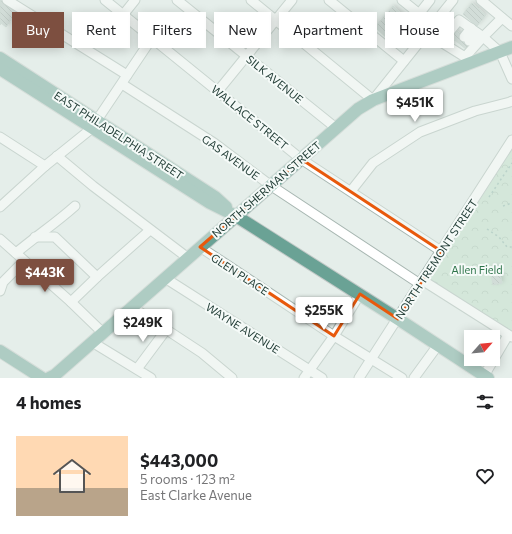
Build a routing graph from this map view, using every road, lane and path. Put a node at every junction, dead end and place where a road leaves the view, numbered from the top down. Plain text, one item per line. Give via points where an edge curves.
1 (7, 0) edge
2 (105, 0) edge
3 (135, 0) edge
4 (177, 0) edge
5 (251, 0) edge
6 (292, 0) edge
7 (329, 0) edge
8 (402, 0) edge
9 (430, 0) edge
10 (453, 0) edge
11 (487, 2) edge
12 (412, 3) edge
13 (120, 12) edge
14 (125, 12) edge
15 (418, 12) edge
16 (421, 12) edge
17 (443, 12) edge
18 (502, 18) junction
19 (130, 20) edge
20 (276, 20) junction
21 (138, 26) edge
22 (512, 26) edge
23 (477, 33) junction
24 (512, 47) edge
25 (145, 48) edge
26 (164, 48) edge
27 (414, 48) edge
28 (463, 49) junction
29 (500, 52) junction
30 (246, 56) junction
31 (0, 58) edge
32 (404, 61) junction
33 (0, 69) edge
34 (127, 75) junction
35 (512, 79) edge
36 (122, 84) junction
37 (218, 91) junction
38 (373, 100) junction
39 (511, 101) edge
40 (94, 125) junction
41 (336, 128) junction
42 (0, 137) edge
43 (512, 140) edge
44 (56, 156) junction
45 (301, 158) junction
46 (512, 163) edge
47 (45, 166) junction
48 (270, 185) junction
49 (351, 191) junction
50 (490, 197) dead end
51 (512, 203) edge
52 (75, 206) dead end
53 (503, 206) dead end
54 (0, 207) edge
55 (236, 216) junction
56 (150, 230) junction
57 (487, 230) dead end
58 (35, 237) junction
59 (0, 239) edge
60 (200, 247) junction
61 (512, 247) edge
62 (441, 251) junction
63 (16, 254) junction
64 (188, 258) junction
65 (24, 261) junction
66 (97, 277) junction
67 (165, 278) junction
68 (421, 282) junction
69 (0, 291) edge
70 (360, 294) junction
71 (71, 302) junction
72 (132, 307) junction
73 (398, 319) junction
74 (166, 330) junction
75 (103, 333) junction
76 (334, 336) junction
77 (510, 336) edge
78 (92, 342) junction
79 (438, 345) junction
80 (0, 351) edge
81 (371, 359) junction
82 (137, 369) junction
83 (310, 370) junction
84 (486, 377) edge
85 (42, 378) edge
86 (49, 378) edge
87 (151, 378) edge
88 (232, 378) edge
89 (304, 378) edge
90 (322, 378) edge
91 (359, 378) edge
92 (402, 378) edge
93 (414, 378) edge

1 - 34 street
2 - 13 street, WALLACE STREET
3 - 14 street
4 - 30 street, SILK AVENUE
5 - 20 street
6 - 20 street
7 - 32 street
8 - 12 street
9 - 16 street
10 - 17 street
11 - 18 street
12 - 15 street
18 - 22 street
18 - 23 street
19 - 21 street, WALLACE STREET
20 - 30 street
20 - 38 street
23 - 28 street
23 - 28 street
23 - 28 street via 459,20 441,42
23 - 29 street
24 - 29 main road, NORTH SHERMAN STREET
25 - 34 street
26 - 37 street, WALLACE STREET
27 - 32 street
28 - 29 main road, NORTH SHERMAN STREET
28 - 38 main road, NORTH SHERMAN STREET
29 - 35 street
30 - 37 street
30 - 41 street, SILK AVENUE
31 - 40 main road, EAST PHILADELPHIA STREET
32 - 38 street
33 - 40 main road, EAST PHILADELPHIA STREET
34 - 36 street
36 - 40 street
36 - 48 street, GAS AVENUE via 214,143
37 - 45 street, WALLACE STREET
38 - 41 main road, NORTH SHERMAN STREET
39 - 49 street via 475,111 420,132 373,162
40 - 44 street
40 - 55 main road, EAST PHILADELPHIA STREET via 215,197
41 - 45 main road, NORTH SHERMAN STREET
42 - 47 street
43 - 62 street, NORTH TREMONT STREET
44 - 47 street
44 - 56 street
45 - 48 main road, NORTH SHERMAN STREET
45 - 49 street, WALLACE STREET
46 - 50 path
47 - 54 street
48 - 55 main road, NORTH SHERMAN STREET
48 - 68 street, GAS AVENUE
49 - 62 street, WALLACE STREET
51 - 53 path
52 - 58 street
55 - 60 main road, NORTH SHERMAN STREET
55 - 70 main road, EAST PHILADELPHIA STREET
56 - 64 street
56 - 66 street
57 - 61 path
58 - 63 street
58 - 66 street via 55,238
59 - 63 street
60 - 64 main road, NORTH SHERMAN STREET
60 - 76 street, GLEN PLACE
62 - 68 street, NORTH TREMONT STREET
63 - 65 street
64 - 67 main road, NORTH SHERMAN STREET
65 - 69 street via 3,282
65 - 71 street
66 - 71 street
67 - 72 main road, NORTH SHERMAN STREET
67 - 83 street, WAYNE AVENUE
68 - 73 street, NORTH TREMONT STREET
68 - 77 street, GAS AVENUE
70 - 73 main road, EAST PHILADELPHIA STREET
70 - 76 street
71 - 75 street
72 - 74 street
72 - 75 main road, NORTH SHERMAN STREET
73 - 79 main road, EAST PHILADELPHIA STREET
73 - 81 street, NORTH TREMONT STREET
74 - 82 street
74 - 88 street via 202,353
75 - 78 main road, NORTH SHERMAN STREET
76 - 81 street, GLEN PLACE
76 - 83 street
77 - 84 street
78 - 82 street
78 - 86 main road, NORTH SHERMAN STREET
79 - 84 main road, EAST PHILADELPHIA STREET
79 - 93 street
80 - 85 main road
81 - 91 street, NORTH TREMONT STREET
81 - 92 street, GLEN PLACE
82 - 87 street
83 - 89 street
83 - 90 street, WAYNE AVENUE

